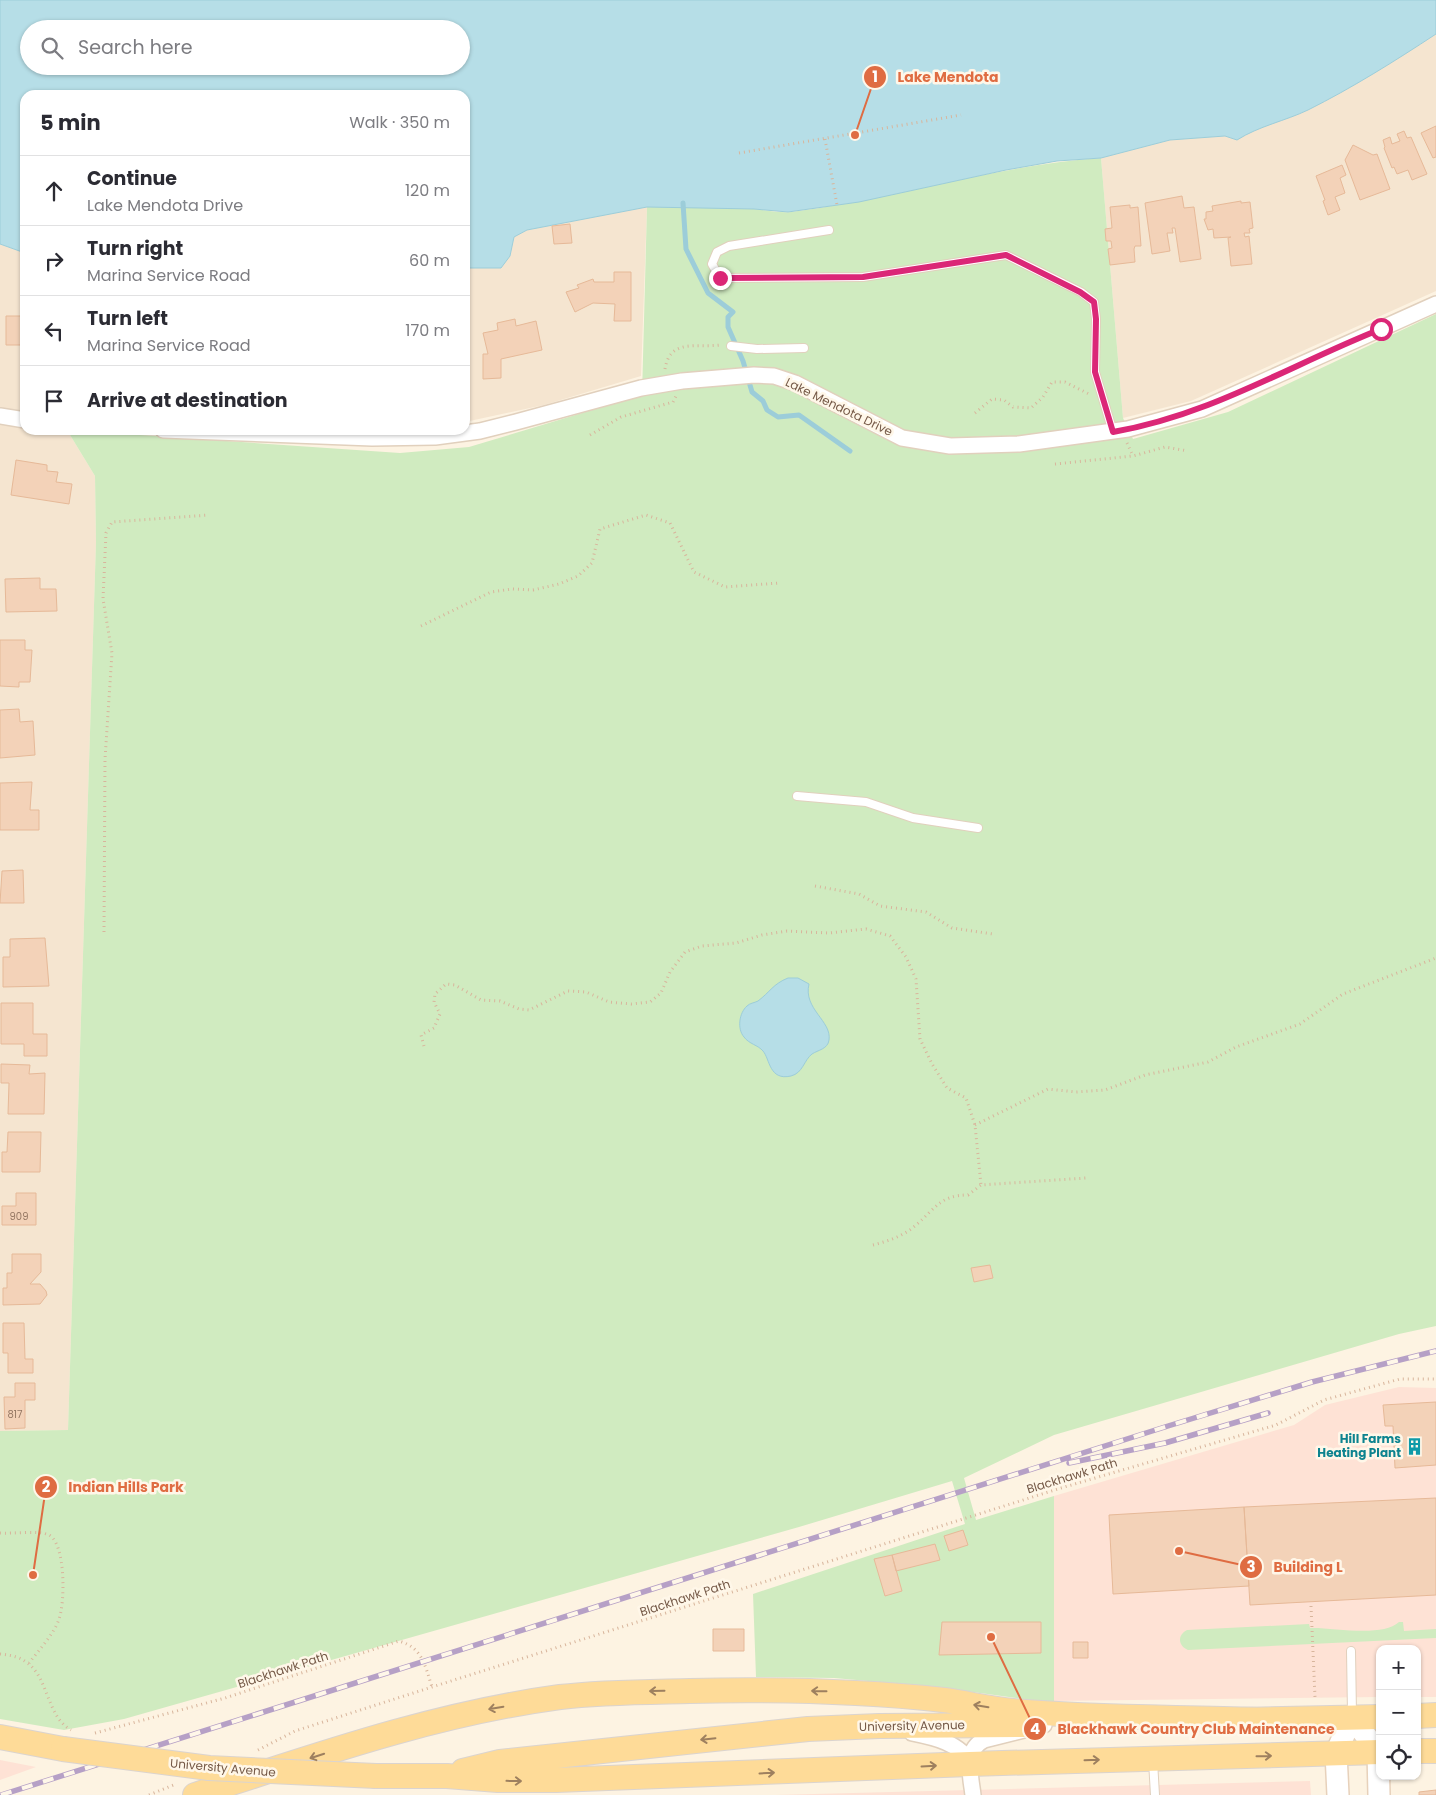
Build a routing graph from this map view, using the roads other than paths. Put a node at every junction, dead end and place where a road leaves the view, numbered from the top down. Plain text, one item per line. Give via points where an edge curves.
1 (829, 230) dead end
2 (1436, 304) edge
3 (731, 346) dead end
4 (804, 348) dead end
5 (0, 416) edge
6 (20, 419) edge
7 (470, 431) edge
8 (1113, 432) junction
9 (293, 435) edge
10 (446, 435) edge
11 (797, 796) dead end
12 (978, 828) dead end
13 (1351, 1652) dead end
14 (1436, 1715) edge
15 (1376, 1716) edge
16 (1421, 1716) edge
17 (1352, 1717) junction
18 (1257, 1720) junction
19 (1044, 1725) junction
20 (879, 1726) junction
21 (0, 1738) edge
22 (1376, 1748) edge
23 (1436, 1750) edge
24 (1421, 1751) edge
25 (1376, 1752) edge
26 (1336, 1753) junction
27 (1153, 1759) junction
28 (970, 1764) junction
29 (718, 1775) junction
30 (448, 1776) junction
31 (1379, 1780) edge
32 (190, 1788) edge
33 (608, 1795) edge
34 (973, 1795) edge
35 (1154, 1795) edge
36 (1338, 1795) edge
37 (1379, 1795) edge

1 - 8 lane via 729,246 717,252 712,264 720,278 863,277 1006,255 1094,302 1095,372
2 - 8 street, Lake Mendota Drive via 1202,409
3 - 4 lane
5 - 6 street
7 - 8 street, Lake Mendota Drive via 641,388 754,375 774,376 795,383 902,438 926,444 1019,444
9 - 10 street, Lake Mendota Drive via 372,438
11 - 12 lane via 866,802 913,818
13 - 17 lane
14 - 16 main road
15 - 17 main road, University Avenue
17 - 18 main road, University Avenue
17 - 22 street
17 - 26 street
18 - 19 main road, University Avenue
18 -> 32 main road via 1047,1714 945,1700 830,1692 626,1692 561,1697 459,1715
19 - 20 main road, University Avenue
19 - 28 street via 981,1741 973,1750
20 - 28 street via 928,1736 951,1745 963,1753
20 -> 30 main road, University Avenue via 784,1731 576,1753 488,1764
21 - 30 main road, University Avenue, bridge via 209,1768
23 - 24 main road
25 - 26 main road, University Avenue
27 -> 26 main road, University Avenue
26 - 36 street
28 -> 27 main road, University Avenue
27 - 35 lane
29 -> 28 main road, University Avenue
28 - 34 street
30 -> 29 main road, University Avenue via 517,1781
29 - 33 main road
31 - 37 street

